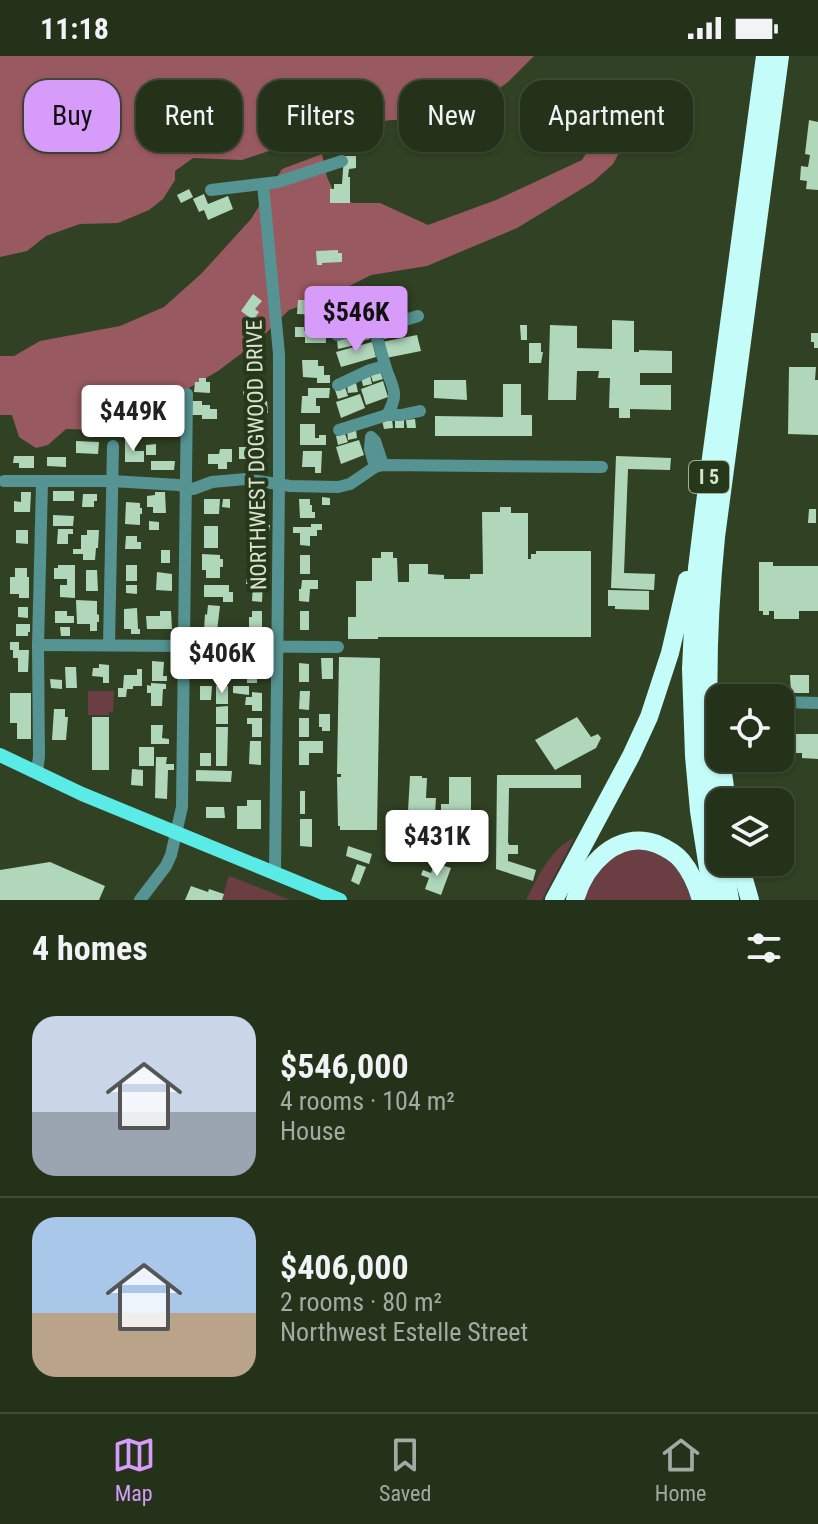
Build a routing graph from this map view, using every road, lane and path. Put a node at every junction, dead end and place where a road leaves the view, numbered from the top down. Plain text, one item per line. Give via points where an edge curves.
1 (765, 56) edge
2 (780, 56) edge
3 (342, 161) dead end
4 (263, 184) junction
5 (211, 190) dead end
6 (418, 316) dead end
7 (373, 327) junction
8 (337, 335) dead end
9 (385, 366) junction
10 (338, 385) dead end
11 (187, 394) dead end
12 (420, 411) dead end
13 (387, 415) junction
14 (371, 420) junction
15 (339, 430) dead end
16 (113, 446) dead end
17 (379, 466) junction
18 (602, 467) dead end
19 (4, 481) dead end
20 (112, 481) junction
21 (42, 483) junction
22 (279, 484) junction
23 (185, 488) junction
24 (706, 495) junction
25 (711, 591) junction
26 (38, 645) junction
27 (109, 645) junction
28 (184, 646) junction
29 (277, 647) junction
30 (338, 647) dead end
31 (717, 684) edge
32 (794, 702) edge
33 (818, 703) edge
34 (0, 755) edge
35 (37, 773) junction
36 (712, 788) edge
37 (177, 833) junction
38 (275, 872) junction
39 (726, 876) edge
40 (743, 876) edge
41 (140, 900) edge
42 (340, 900) edge
43 (554, 900) edge
44 (575, 900) edge
45 (701, 900) edge
46 (713, 900) edge
47 (730, 900) edge
48 (750, 900) edge

1 - 24 highway, I 5
2 - 25 highway, I 5
3 - 4 street
4 - 5 street
4 - 22 street, NORTHWEST DOGWOOD DRIVE via 279,354
6 - 7 street
7 - 8 street
7 - 9 street
9 - 10 street
9 - 13 street via 395,392
11 - 23 street
12 - 13 street
13 - 14 street
14 - 15 street
14 - 17 street
16 - 20 street
17 - 18 street
17 - 22 street via 344,486
19 - 21 street
20 - 21 street
20 - 23 street
20 - 27 street
21 - 26 street
22 - 23 street via 235,479
22 - 29 street, NORTHWEST DOGWOOD DRIVE
23 - 28 street
24 - 43 highway via 670,653 649,717
24 - 46 highway, I 5 via 692,683 695,770
25 - 31 highway
25 - 36 highway, I 5 via 707,682
26 - 27 street
26 - 35 street
27 - 28 street
28 - 29 street
28 - 37 street via 183,786
29 - 30 street
29 - 38 street, NORTHWEST DOGWOOD DRIVE
32 - 33 street
34 - 35 main road
35 - 37 main road
37 - 38 main road
37 - 41 street via 166,866
38 - 42 main road
39 - 47 highway
40 - 48 highway
44 - 45 highway via 601,856 617,845 641,841 676,854 692,875

